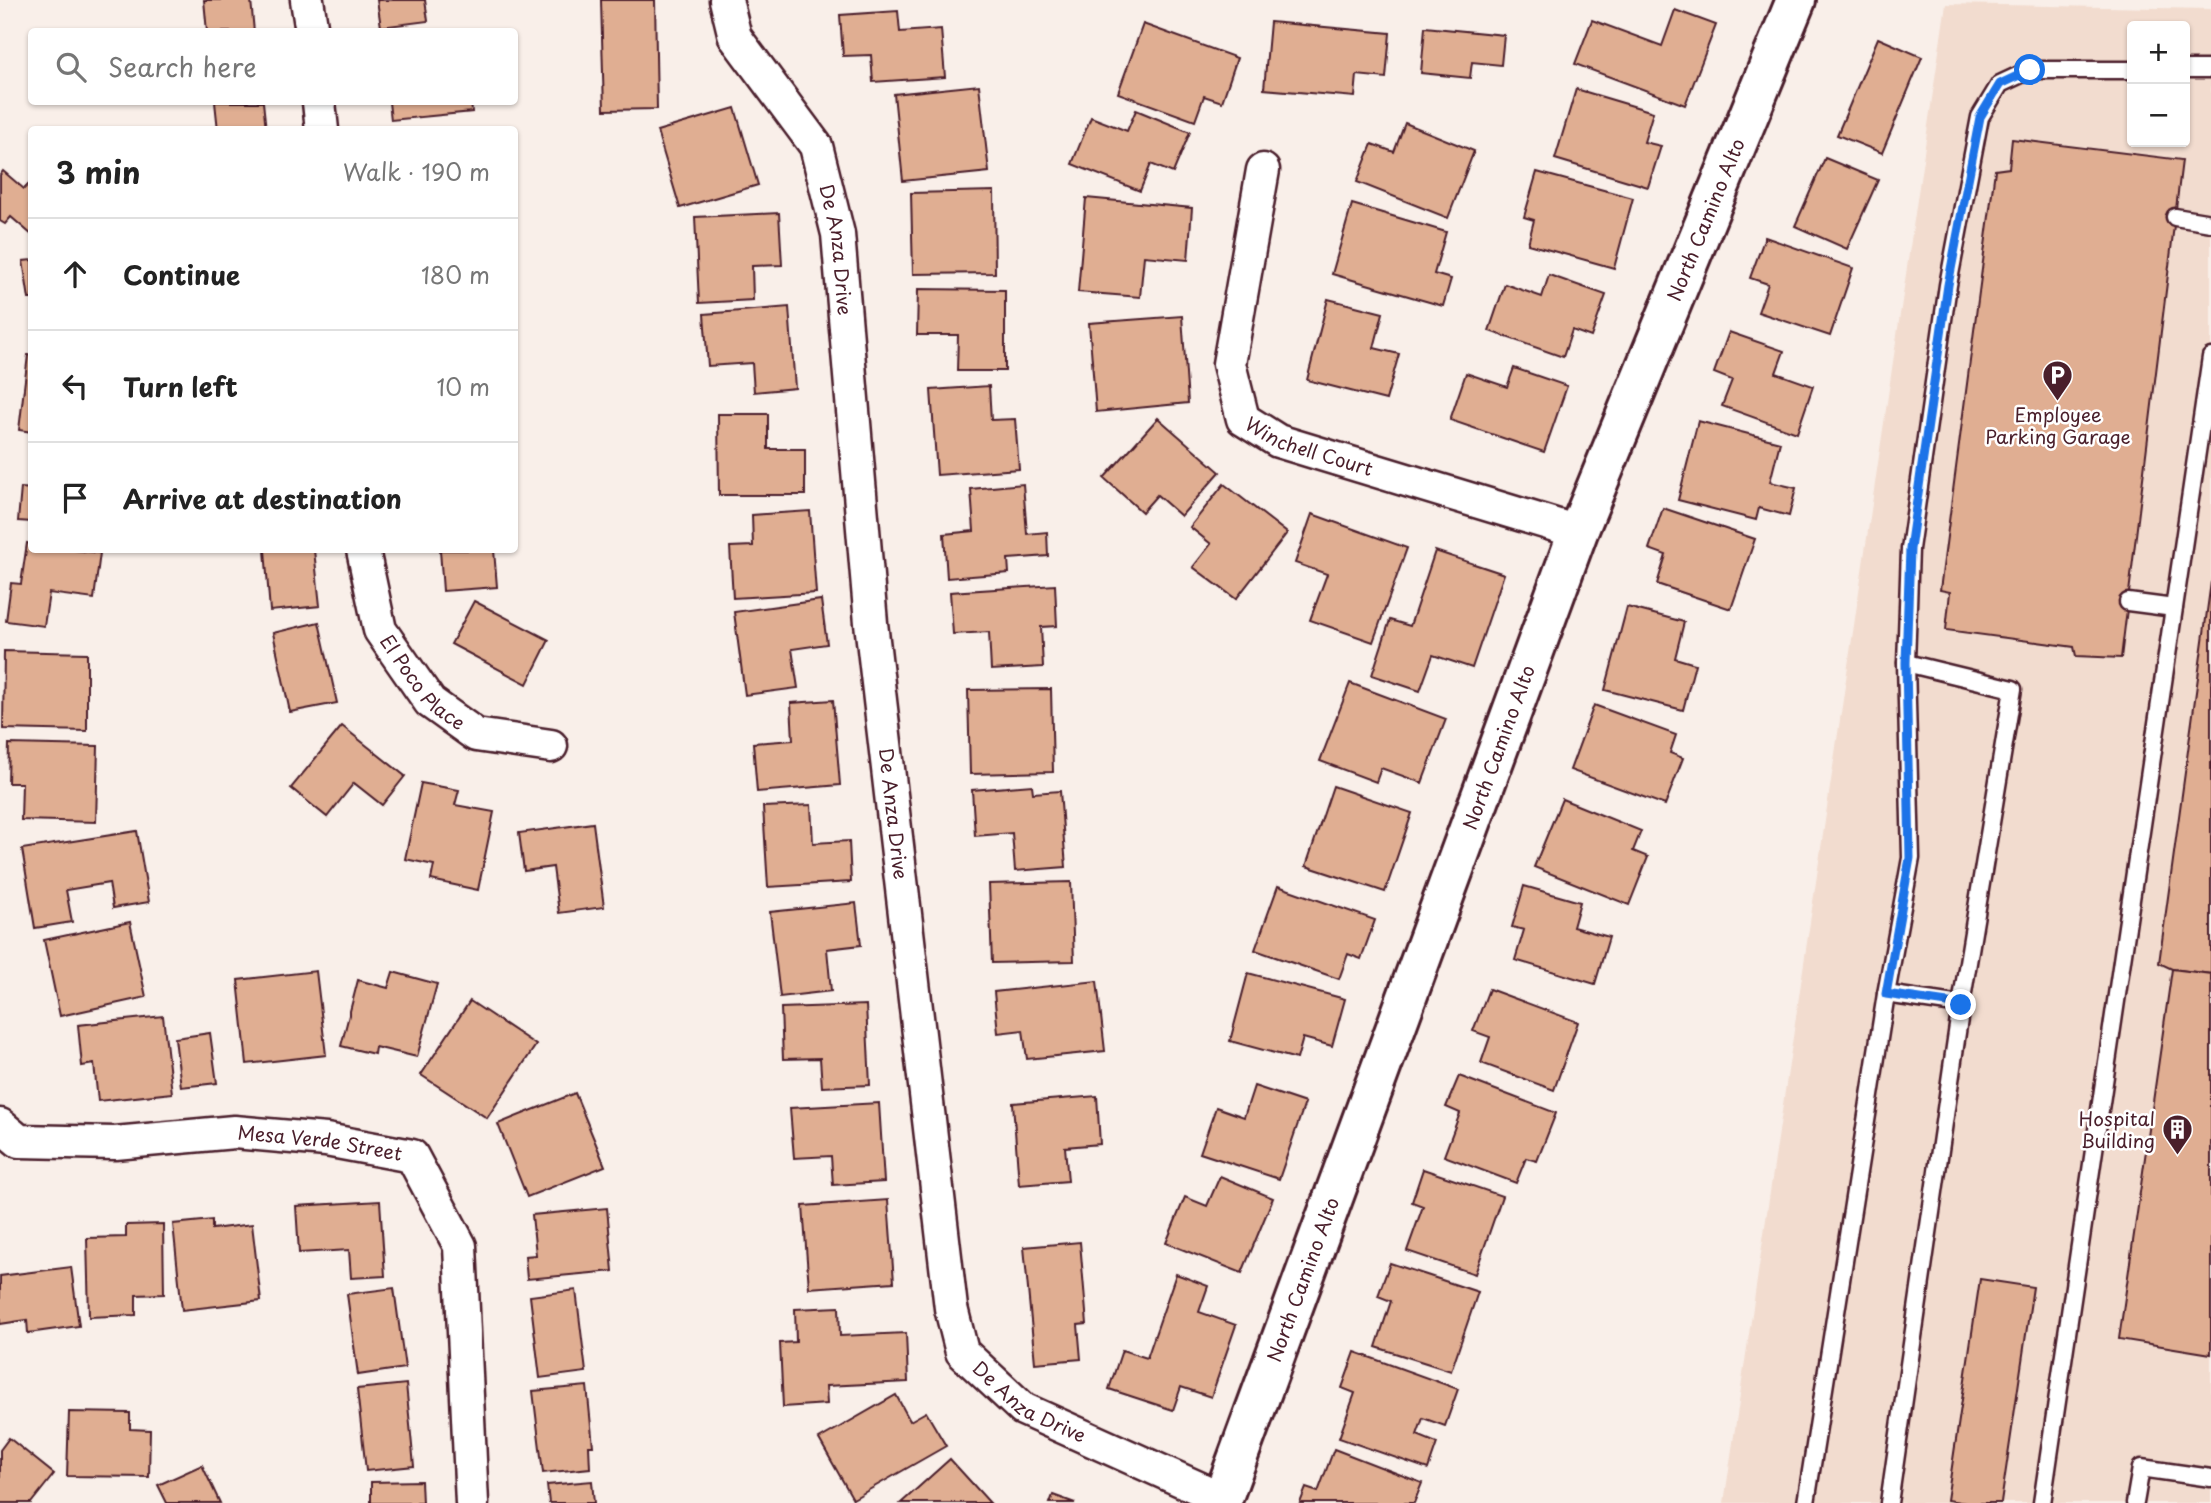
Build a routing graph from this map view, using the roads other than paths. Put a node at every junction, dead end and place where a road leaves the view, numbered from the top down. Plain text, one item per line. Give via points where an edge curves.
1 (307, 0) edge
2 (726, 0) edge
3 (1796, 0) edge
4 (311, 28) edge
5 (2190, 69) edge
6 (2211, 69) edge
7 (2127, 70) edge
8 (319, 105) edge
9 (322, 126) edge
10 (1263, 170) dead end
11 (2175, 217) dead end
12 (2211, 223) edge
13 (2211, 357) edge
14 (1578, 532) junction
15 (364, 553) edge
16 (2128, 602) dead end
17 (2174, 608) junction
18 (1906, 663) junction
19 (551, 746) dead end
20 (1886, 994) junction
21 (1961, 1005) junction
22 (0, 1125) edge
23 (2211, 1478) edge
24 (1222, 1501) edge
25 (472, 1503) edge
26 (1806, 1503) edge
27 (1889, 1503) edge
28 (2042, 1503) edge
29 (2136, 1503) edge

1 - 4 street
2 - 24 street, De Anza Drive via 735,37 816,146 838,234 871,623 951,1308 962,1352 1023,1409
3 - 14 street, North Camino Alto
5 - 6 lane
7 - 18 lane via 2030,70 2000,84 1980,117 1948,285 1910,549
8 - 9 street
10 - 14 street, Winchell Court via 1229,364 1243,419 1278,441
11 - 12 lane
13 - 17 lane
14 - 24 street, North Camino Alto
15 - 19 street, El Poco Place via 380,630 430,702 476,735
16 - 17 lane
17 - 28 lane
18 - 20 lane via 1910,858
18 - 21 lane via 2013,689
20 - 21 lane
20 - 26 lane
21 - 27 lane
22 - 25 street, Mesa Verde Street via 19,1141 115,1143 233,1132 326,1140 412,1156 460,1246
23 - 29 lane via 2141,1468

